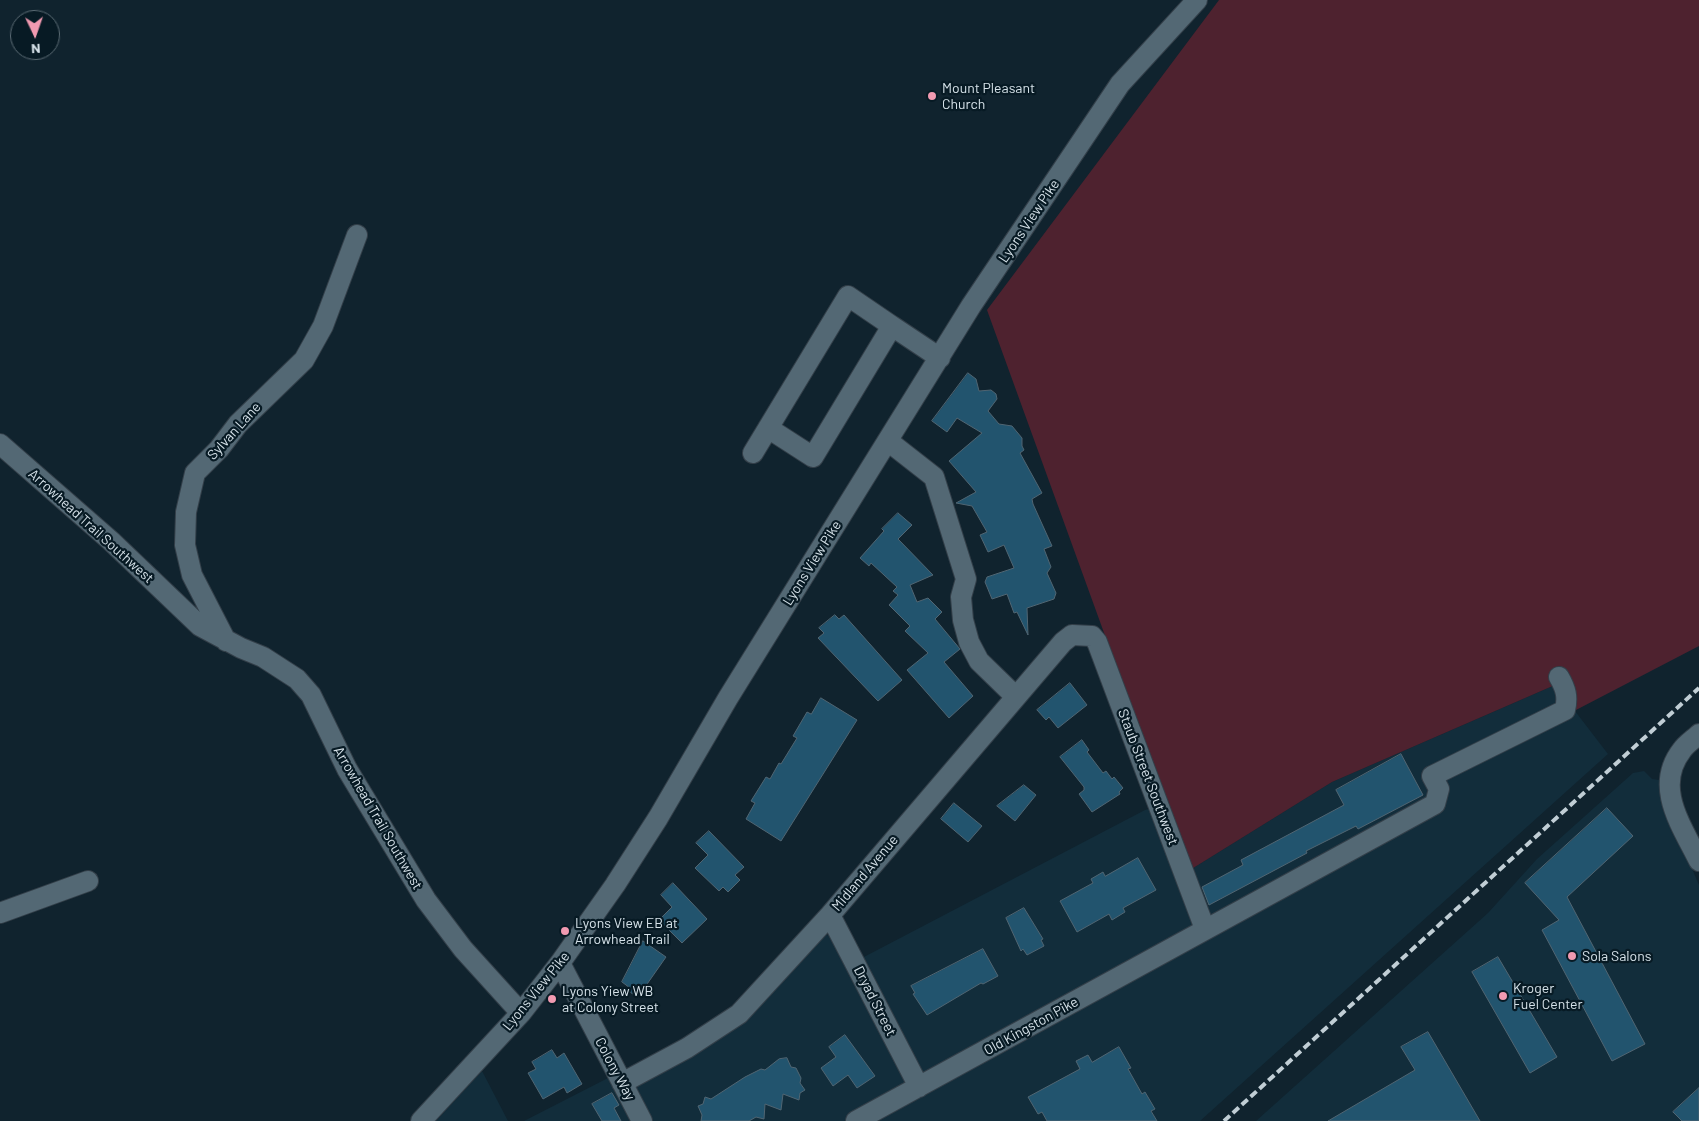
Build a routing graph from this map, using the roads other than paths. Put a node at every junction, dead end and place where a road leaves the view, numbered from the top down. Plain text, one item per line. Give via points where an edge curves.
1 (1197, 0) edge
2 (357, 235) dead end
3 (892, 326) junction
4 (940, 358) junction
5 (768, 428) junction
6 (888, 441) junction
7 (0, 444) edge
8 (753, 453) dead end
9 (1082, 634) joint
10 (226, 641) junction
11 (1559, 677) dead end
12 (1015, 696) junction
13 (1699, 734) edge
14 (1699, 861) edge
15 (88, 880) dead end
16 (0, 913) edge
17 (830, 915) junction
18 (1205, 929) junction
19 (560, 964) junction
20 (521, 1013) junction
21 (622, 1083) junction
22 (919, 1087) junction
23 (421, 1121) edge
24 (642, 1121) edge
25 (856, 1121) edge

1 - 4 street, Lyons View Pike via 1120,84 971,306
2 - 10 street, Sylvan Lane via 323,326 304,360 238,424 196,473 186,512 184,545 192,575
3 - 4 street
3 - 5 street via 813,457
3 - 5 street via 848,296
4 - 6 street, Lyons View Pike
5 - 8 street
6 - 12 street via 934,477 966,579 962,597 963,620 969,642 979,661
6 - 19 street, Lyons View Pike via 728,698 658,818
7 - 10 street, Arrowhead Trail Southwest via 200,626
9 - 12 street, Midland Avenue via 1072,634 1063,642
9 - 18 street, Staub Street Southwest via 1092,636 1096,642
10 - 20 street, Arrowhead Trail Southwest via 282,668 311,695 347,769 426,900 463,950
11 - 18 street, Old Kingston Pike via 1568,700 1565,710 1432,776 1439,789 1435,804
12 - 17 street, Midland Avenue
13 - 14 street via 1682,750 1668,776 1670,797
15 - 16 street
17 - 21 street, Midland Avenue via 739,1014 687,1048
17 - 22 street, Dryad Street
18 - 22 street, Old Kingston Pike
19 - 20 street, Lyons View Pike
19 - 21 street, Colony Way
20 - 23 street, Lyons View Pike
21 - 24 street, Colony Way
22 - 25 street, Old Kingston Pike

